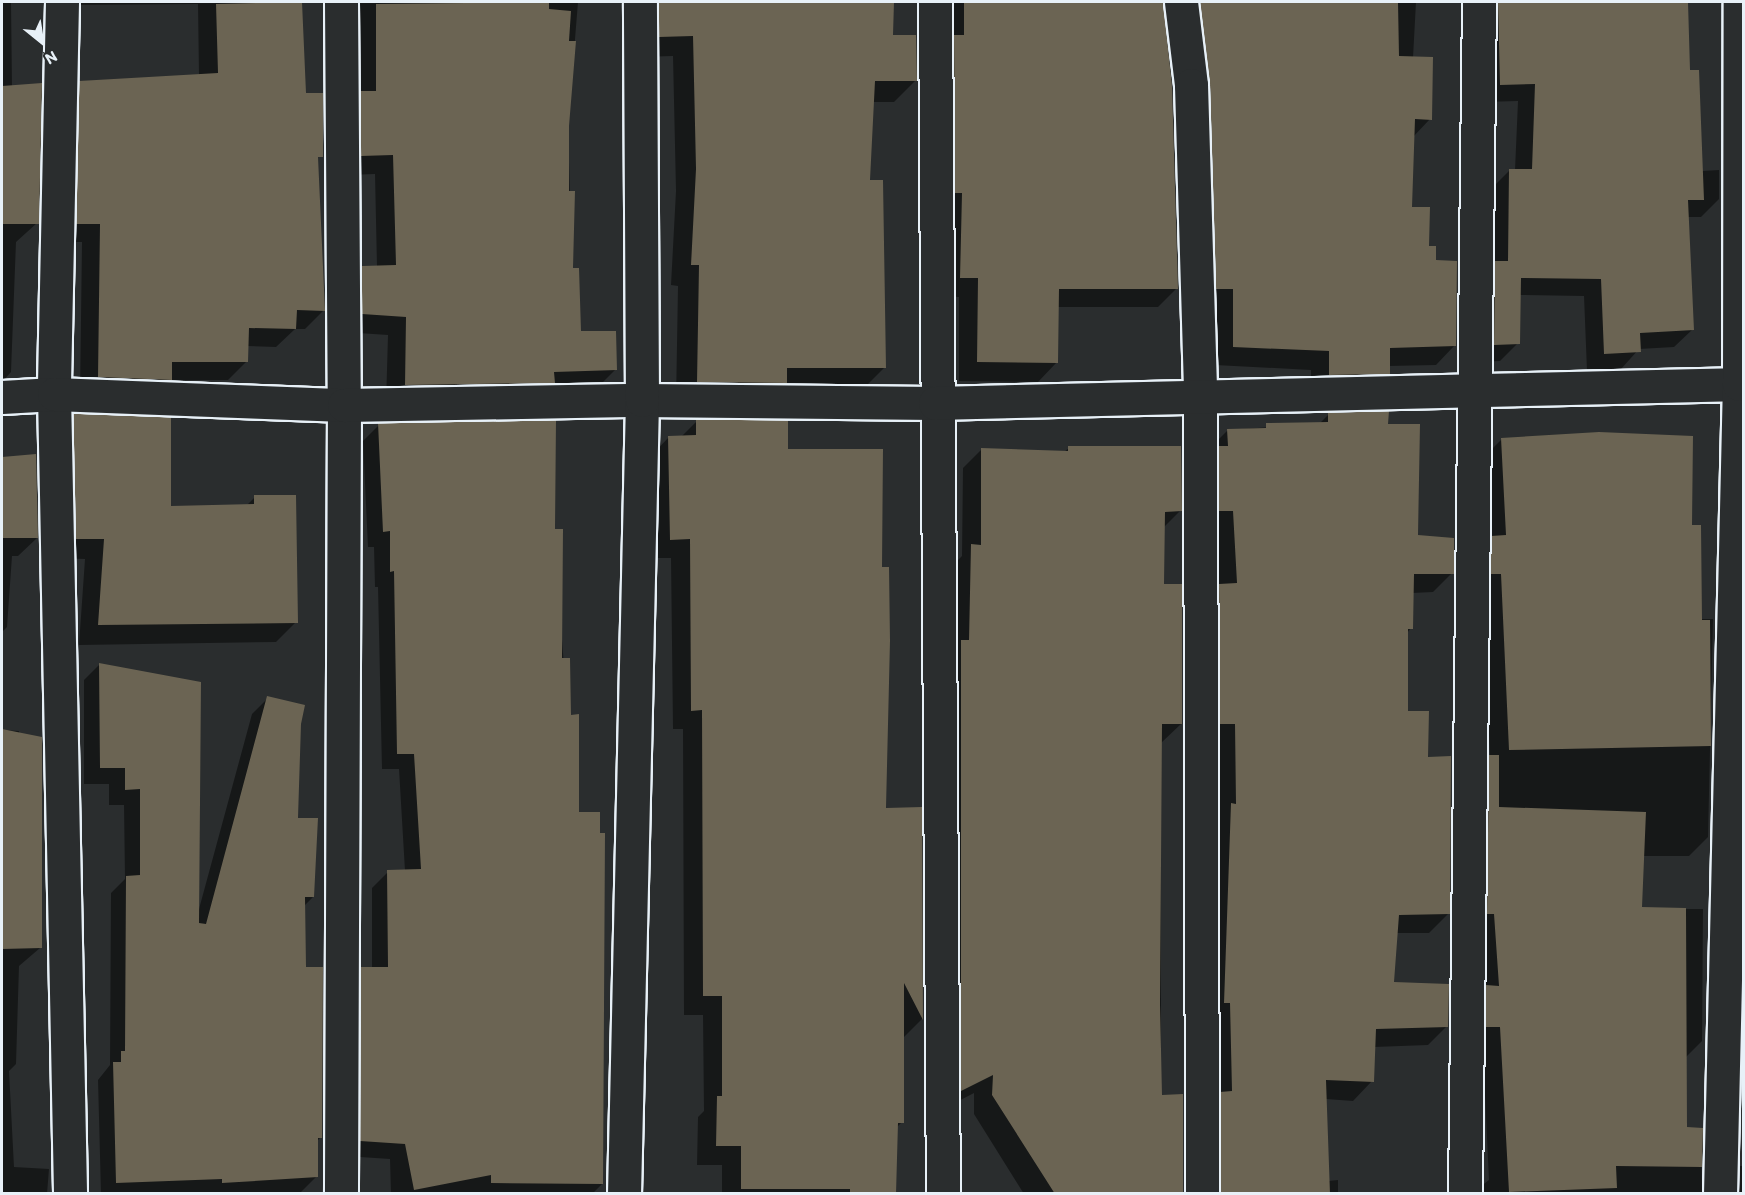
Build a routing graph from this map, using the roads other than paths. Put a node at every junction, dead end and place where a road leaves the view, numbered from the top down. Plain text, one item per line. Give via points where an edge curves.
1 (62, 2) edge
2 (341, 2) edge
3 (640, 2) edge
4 (935, 2) edge
5 (1181, 2) edge
6 (1479, 2) edge
7 (1740, 2) edge
8 (1741, 384) edge
9 (1477, 392) junction
10 (54, 394) junction
11 (2, 397) edge
12 (1200, 397) junction
13 (642, 400) junction
14 (935, 403) junction
15 (344, 405) junction
16 (70, 1194) edge
17 (341, 1194) edge
18 (624, 1194) edge
19 (943, 1194) edge
20 (1202, 1194) edge
21 (1465, 1194) edge
22 (1720, 1194) edge

1 - 10 street
2 - 15 street
3 - 13 street
4 - 14 street
5 - 12 street via 1191,85
6 - 9 street
7 - 8 street
8 - 9 street
8 - 22 street
9 - 12 street
9 - 21 street
10 - 11 street
10 - 15 street
10 - 16 street
12 - 14 street
12 - 20 street
13 - 14 street
13 - 15 street
13 - 18 street
14 - 19 street
15 - 17 street

